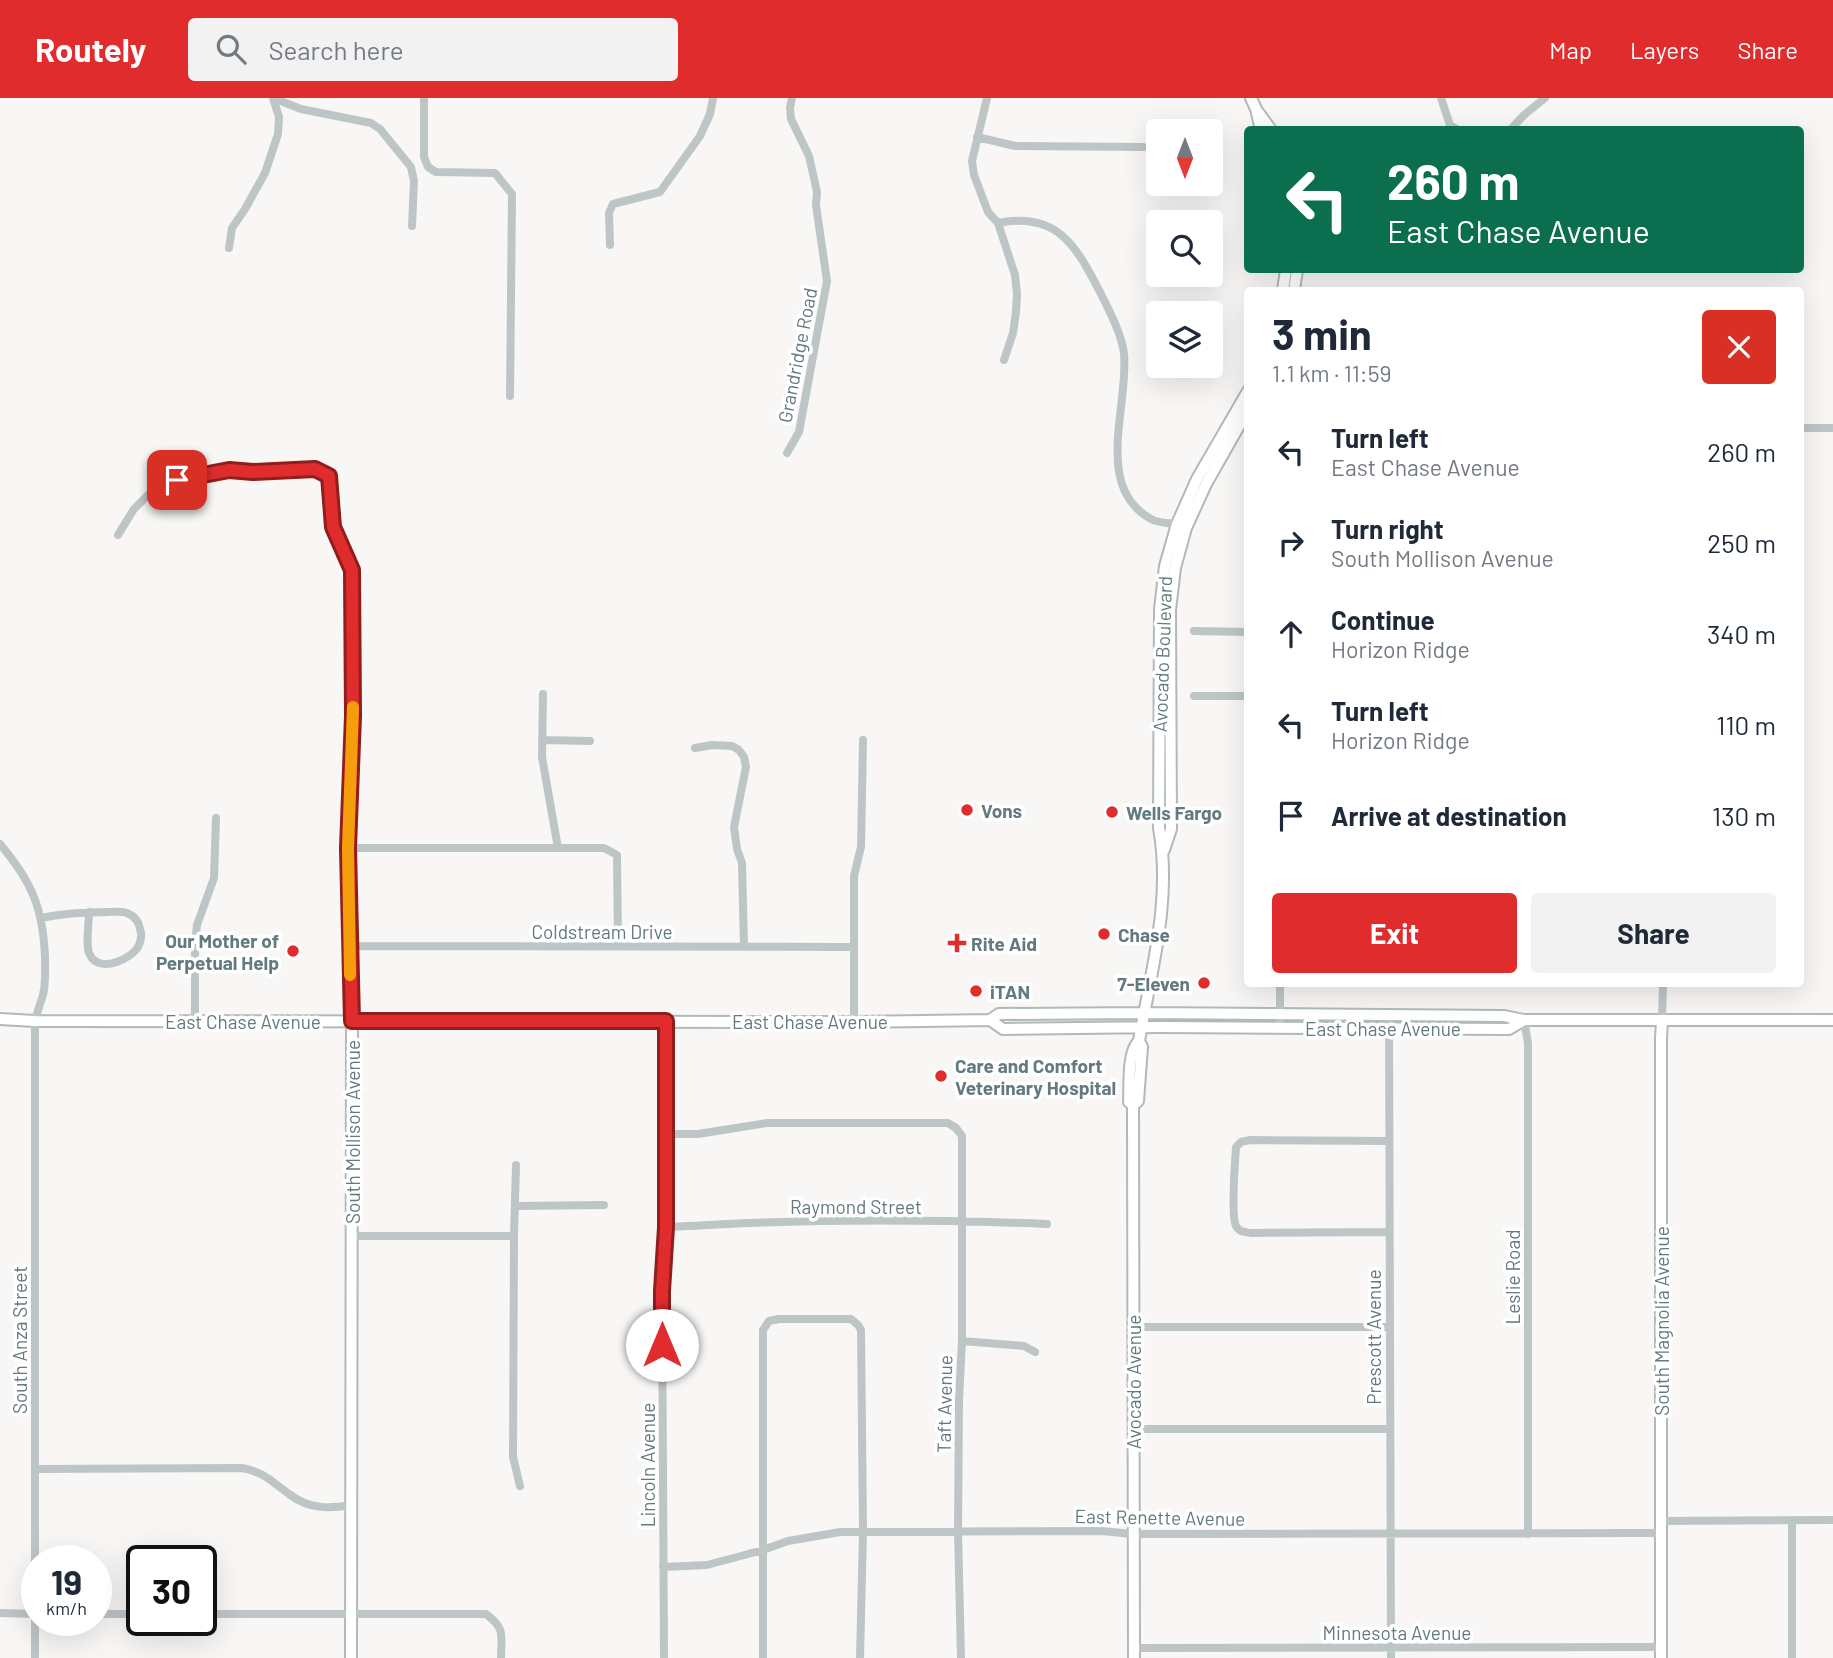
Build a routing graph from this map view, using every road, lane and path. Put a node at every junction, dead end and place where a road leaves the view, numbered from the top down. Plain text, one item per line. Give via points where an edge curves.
1 (273, 98) edge
2 (424, 98) edge
3 (713, 98) edge
4 (792, 98) edge
5 (987, 98) edge
6 (1441, 98) edge
7 (1545, 98) edge
8 (1254, 103) edge
9 (1260, 126) edge
10 (1268, 126) edge
11 (1452, 126) edge
12 (1514, 126) edge
13 (977, 137) junction
14 (1143, 147) dead end
15 (998, 223) junction
16 (412, 226) dead end
17 (610, 245) dead end
18 (229, 248) dead end
19 (1004, 360) dead end
20 (510, 396) dead end
21 (1244, 398) edge
22 (1244, 417) edge
23 (1804, 428) edge
24 (1833, 428) edge
25 (787, 453) dead end
26 (1177, 524) junction
27 (118, 535) dead end
28 (1194, 631) dead end
29 (1244, 632) edge
30 (543, 694) dead end
31 (1194, 696) dead end
32 (1244, 696) edge
33 (542, 740) junction
34 (863, 740) dead end
35 (590, 741) dead end
36 (695, 748) dead end
37 (216, 818) dead end
38 (0, 844) edge
39 (348, 848) junction
40 (558, 848) junction
41 (1163, 853) junction
42 (89, 912) junction
43 (41, 918) junction
44 (349, 946) junction
45 (618, 946) junction
46 (744, 946) junction
47 (854, 947) junction
48 (1280, 987) edge
49 (1662, 987) edge
50 (1144, 1013) junction
51 (1389, 1015) junction
52 (0, 1019) edge
53 (990, 1020) junction
54 (1524, 1020) junction
55 (1662, 1020) junction
56 (1833, 1020) edge
57 (35, 1021) junction
58 (195, 1021) junction
59 (352, 1021) junction
60 (666, 1021) junction
61 (1280, 1021) junction
62 (854, 1022) junction
63 (1141, 1027) junction
64 (1388, 1028) junction
65 (664, 1134) junction
66 (1389, 1141) junction
67 (516, 1166) dead end
68 (604, 1205) dead end
69 (515, 1206) junction
70 (962, 1221) junction
71 (1047, 1224) dead end
72 (666, 1227) junction
73 (1389, 1232) junction
74 (352, 1236) junction
75 (514, 1236) junction
76 (1133, 1327) junction
77 (1389, 1327) junction
78 (962, 1341) junction
79 (1035, 1352) dead end
80 (1133, 1429) junction
81 (1389, 1429) junction
82 (35, 1469) junction
83 (520, 1486) dead end
84 (352, 1505) junction
85 (1792, 1520) junction
86 (1833, 1520) edge
87 (1661, 1521) junction
88 (863, 1531) junction
89 (958, 1532) junction
90 (1661, 1533) junction
91 (1132, 1534) junction
92 (1528, 1534) junction
93 (1390, 1535) junction
94 (36, 1545) edge
95 (763, 1550) junction
96 (663, 1567) junction
97 (0, 1613) edge
98 (352, 1613) junction
99 (21, 1614) edge
100 (217, 1614) edge
101 (36, 1636) edge
102 (1391, 1647) junction
103 (1133, 1653) edge
104 (1661, 1653) edge
105 (35, 1658) edge
106 (352, 1658) edge
107 (501, 1658) edge
108 (663, 1658) edge
109 (763, 1658) edge
110 (860, 1658) edge
111 (961, 1658) edge
112 (1391, 1658) edge
113 (1792, 1658) edge

1 - 16 street via 380,129 411,167
1 - 18 street via 278,134 265,173 232,228
2 - 20 street via 428,167 436,172 495,173 512,194
3 - 17 street via 700,136 660,192 613,204
4 - 25 street, Grandridge Road via 791,119 809,156 817,192 827,281 799,432
5 - 13 street
6 - 11 street
7 - 12 street
8 - 9 main road
8 - 10 main road
13 - 14 street via 1015,146
13 - 15 street via 974,175 988,212
15 - 19 street via 1017,294
15 - 26 street via 1011,220 1044,226 1064,236 1080,254 1122,344 1125,382 1117,455 1122,486 1133,504 1152,520
21 - 26 main road, Avocado Boulevard
22 - 41 main road, Avocado Boulevard via 1206,484 1186,528 1175,568 1170,610 1171,829
23 - 24 street
26 - 41 main road, Avocado Boulevard via 1165,566 1160,609 1159,828
27 - 39 street, South Mollison Avenue via 149,494 177,480 229,470 315,469 329,476 333,527 352,570
28 - 29 street
30 - 33 street
31 - 32 street
33 - 35 street
33 - 40 street
34 - 47 street
36 - 46 street via 732,747 744,757 734,827 743,863
37 - 58 street via 214,878 195,943
38 - 43 street, South Anza Street via 18,865
39 - 40 street
39 - 44 street, South Mollison Avenue
40 - 45 street via 604,848 617,855
41 - 50 main road, Avocado Boulevard via 1162,908
42 - 42 street via 131,916 141,931 137,948 111,964 95,961 88,950
42 - 43 street
43 - 57 street, South Anza Street via 45,980
44 - 45 street, Coldstream Drive
44 - 59 street, South Mollison Avenue
45 - 46 street, Coldstream Drive
46 - 47 street, Coldstream Drive
47 - 62 street
48 - 61 street
49 - 55 street, South Magnolia Avenue
50 - 53 main road, East Chase Avenue via 999,1014
50 - 61 main road, East Chase Avenue
50 - 63 main road, Avocado Avenue
51 - 54 main road, East Chase Avenue
51 - 61 main road, East Chase Avenue
51 - 64 street, Prescott Avenue
52 - 57 main road, East Chase Avenue
53 - 62 main road, East Chase Avenue
53 - 63 main road, East Chase Avenue via 1003,1028
54 - 55 main road, East Chase Avenue
54 - 64 main road, East Chase Avenue via 1509,1029
54 - 92 street, Leslie Road via 1528,1043
55 - 56 main road, East Chase Avenue
55 - 87 main road, South Magnolia Avenue
57 - 58 main road, East Chase Avenue
57 - 82 street, South Anza Street
58 - 59 main road, East Chase Avenue
59 - 60 main road, East Chase Avenue
59 - 74 main road, South Mollison Avenue
60 - 62 main road, East Chase Avenue
60 - 65 street, Lincoln Avenue
61 - 63 main road, East Chase Avenue
61 - 64 main road, East Chase Avenue
63 - 76 main road, Avocado Avenue via 1134,1045 1129,1102 1133,1105
64 - 66 street, Prescott Avenue
65 - 70 street, Taft Avenue via 698,1134 767,1123 948,1123 962,1136
65 - 72 street, Lincoln Avenue
66 - 73 street, Prescott Avenue
66 - 73 street via 1241,1142 1236,1147 1234,1213 1240,1231 1251,1233
67 - 69 street
68 - 69 street
69 - 75 street
70 - 71 street, Raymond Street
70 - 72 street, Raymond Street
70 - 78 street, Taft Avenue
72 - 96 street, Lincoln Avenue
73 - 77 street, Prescott Avenue
74 - 75 street
74 - 84 main road, South Mollison Avenue
75 - 83 street via 513,1457
76 - 77 street
76 - 80 main road, Avocado Avenue
77 - 81 street, Prescott Avenue
78 - 79 street via 1024,1346
78 - 89 street, Taft Avenue
80 - 81 street
80 - 91 main road, Avocado Avenue
81 - 93 street, Prescott Avenue
82 - 84 street via 242,1468 267,1475 309,1505
82 - 94 street, South Anza Street
84 - 98 main road, South Mollison Avenue
85 - 86 street
85 - 87 street
85 - 113 street
87 - 90 main road, South Magnolia Avenue
88 - 89 street, East Renette Avenue
88 - 95 street, East Renette Avenue via 812,1536
88 - 95 street via 861,1330 851,1319 779,1319 769,1321 763,1330
88 - 110 street
89 - 91 street, East Renette Avenue
89 - 111 street, Taft Avenue
90 - 92 street, East Renette Avenue
90 - 104 main road, South Magnolia Avenue
91 - 93 street, East Renette Avenue
91 - 103 main road, Avocado Avenue
92 - 93 street, East Renette Avenue
93 - 102 street, Prescott Avenue
95 - 96 street, East Renette Avenue via 707,1565
95 - 109 street
96 - 108 street, Lincoln Avenue
97 - 99 street
98 - 100 street
98 - 106 main road, South Mollison Avenue
98 - 107 street via 486,1614 501,1628
101 - 105 street, South Anza Street
102 - 103 street, Minnesota Avenue
102 - 104 street, Minnesota Avenue
102 - 112 street, Prescott Avenue

